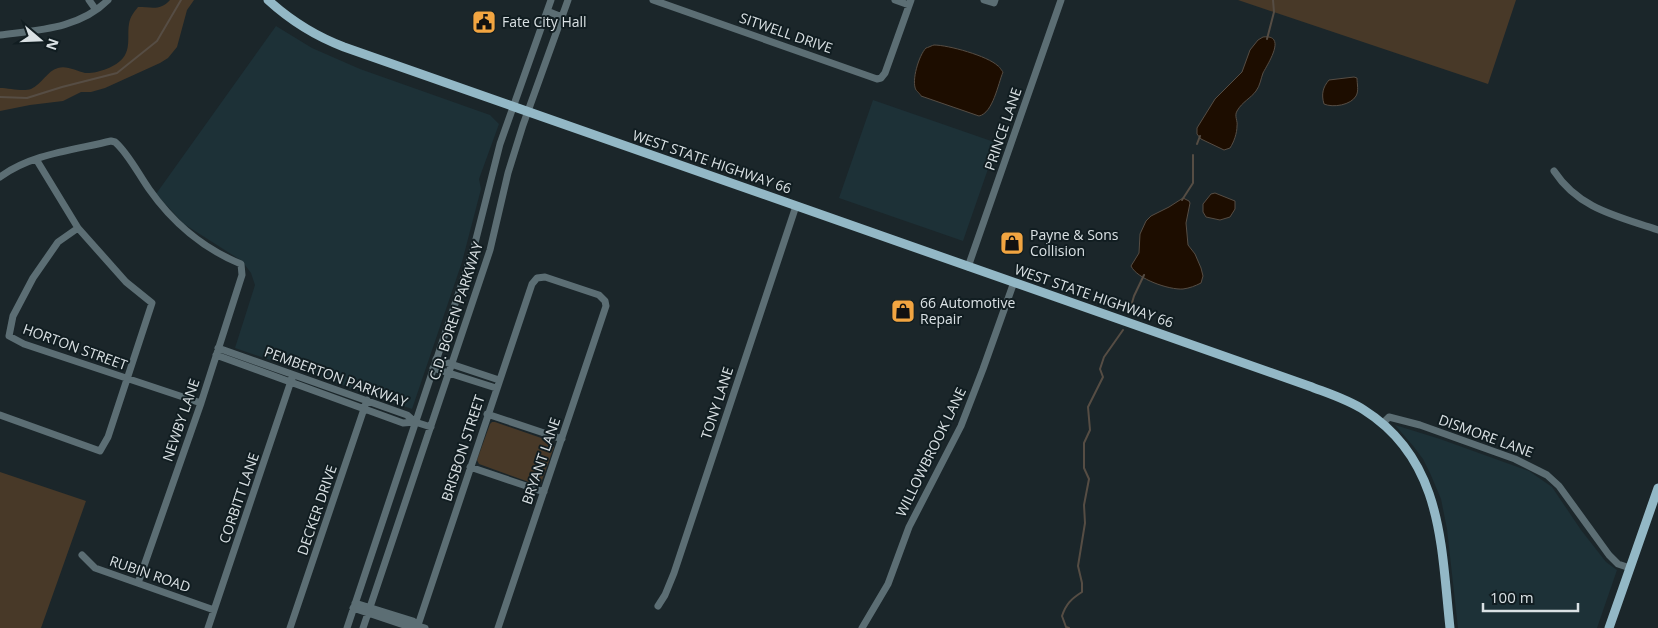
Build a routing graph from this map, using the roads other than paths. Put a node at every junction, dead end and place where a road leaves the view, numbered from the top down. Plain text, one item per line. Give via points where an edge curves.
1 (89, 0) edge
2 (108, 0) edge
3 (268, 0) edge
4 (551, 0) edge
5 (568, 0) edge
6 (653, 0) edge
7 (895, 0) edge
8 (984, 0) edge
9 (995, 0) edge
10 (1062, 0) edge
11 (910, 2) edge
12 (96, 10) junction
13 (547, 11) junction
14 (562, 17) junction
15 (0, 35) edge
16 (513, 106) junction
17 (528, 112) junction
18 (36, 159) junction
19 (1554, 171) dead end
20 (0, 178) edge
21 (796, 206) junction
22 (78, 228) junction
23 (1658, 230) edge
24 (968, 267) junction
25 (1014, 282) junction
26 (605, 301) joint
27 (217, 352) junction
28 (436, 359) junction
29 (452, 365) junction
30 (433, 368) junction
31 (449, 373) junction
32 (126, 378) junction
33 (292, 379) junction
34 (499, 380) junction
35 (496, 388) junction
36 (367, 400) junction
37 (201, 402) junction
38 (364, 408) junction
39 (487, 414) junction
40 (0, 415) edge
41 (415, 422) junction
42 (1382, 424) junction
43 (431, 427) junction
44 (562, 439) junction
45 (470, 467) junction
46 (1658, 488) edge
47 (544, 492) junction
48 (82, 555) dead end
49 (1630, 568) junction
50 (138, 583) junction
51 (354, 606) junction
52 (658, 606) dead end
53 (214, 610) junction
54 (369, 610) junction
55 (420, 627) edge
56 (208, 628) edge
57 (290, 628) edge
58 (346, 628) edge
59 (363, 628) edge
60 (498, 628) edge
61 (862, 628) edge
62 (1450, 628) edge
63 (1609, 628) edge

1 - 12 street
2 - 12 street
3 - 16 main road, WEST STATE HIGHWAY 66 via 298,24 334,43
4 - 13 street, C.D. BOREN PARKWAY
5 - 14 street, C.D. BOREN PARKWAY
6 - 11 street, SITWELL DRIVE via 876,78 882,78 885,73
7 - 11 street
8 - 9 street via 994,3
10 - 24 street, PRINCE LANE
12 - 15 street via 63,26
13 - 14 street
13 - 16 street, C.D. BOREN PARKWAY
14 - 17 street, C.D. BOREN PARKWAY
16 - 17 main road, WEST STATE HIGHWAY 66
16 - 28 street, C.D. BOREN PARKWAY via 474,247
17 - 21 main road, WEST STATE HIGHWAY 66
17 - 29 street, C.D. BOREN PARKWAY via 508,172 490,250
18 - 20 street via 15,167
18 - 22 street
18 - 27 street, NEWBY LANE via 115,142 158,202 191,236 242,264 242,275
19 - 23 street via 1579,199 1605,212
21 - 24 main road, WEST STATE HIGHWAY 66
21 - 52 street, TONY LANE via 674,573
22 - 32 street via 126,282 152,303
22 - 32 street, HORTON STREET via 58,242 33,278 13,316 9,336
24 - 25 main road, WEST STATE HIGHWAY 66
25 - 42 main road, WEST STATE HIGHWAY 66 via 1330,394 1364,410
25 - 61 street, WILLOWBROOK LANE via 960,426 909,527 888,584
26 - 34 street, BRISBON STREET via 599,295 545,277 537,278 532,284
26 - 44 street, BRYANT LANE via 605,311
27 - 33 street, PEMBERTON PARKWAY
27 - 37 street, NEWBY LANE
28 - 29 street
28 - 30 street, C.D. BOREN PARKWAY
29 - 31 street, C.D. BOREN PARKWAY
29 - 34 street
30 - 31 street
30 - 41 street, C.D. BOREN PARKWAY
31 - 35 street
31 - 43 street, C.D. BOREN PARKWAY
32 - 37 street, HORTON STREET
32 - 40 street via 108,437 100,451
33 - 36 street, PEMBERTON PARKWAY
33 - 38 street, PEMBERTON PARKWAY
33 - 53 street, CORBITT LANE
34 - 35 street, BRISBON STREET
35 - 39 street, BRISBON STREET
36 - 38 street, DECKER DRIVE
36 - 41 street, PEMBERTON PARKWAY via 406,415
37 - 50 street, NEWBY LANE
38 - 41 street, PEMBERTON PARKWAY via 403,422
38 - 57 street, DECKER DRIVE
39 - 44 street
39 - 45 street, BRISBON STREET
41 - 43 street
41 - 51 street, C.D. BOREN PARKWAY
42 - 49 street, DISMORE LANE via 1389,417 1420,425 1535,468 1559,486 1609,555 1618,564
42 - 62 main road, WEST STATE HIGHWAY 66 via 1412,458 1431,495
43 - 54 street, C.D. BOREN PARKWAY
44 - 47 street, BRYANT LANE
45 - 47 street
45 - 55 street, BRISBON STREET
46 - 49 main road
47 - 60 street, BRYANT LANE
48 - 50 street, RUBIN ROAD via 95,568
49 - 63 main road
50 - 53 street, RUBIN ROAD
51 - 54 street
51 - 58 street, C.D. BOREN PARKWAY
53 - 56 street, CORBITT LANE
54 - 55 street via 413,621
54 - 59 street, C.D. BOREN PARKWAY

